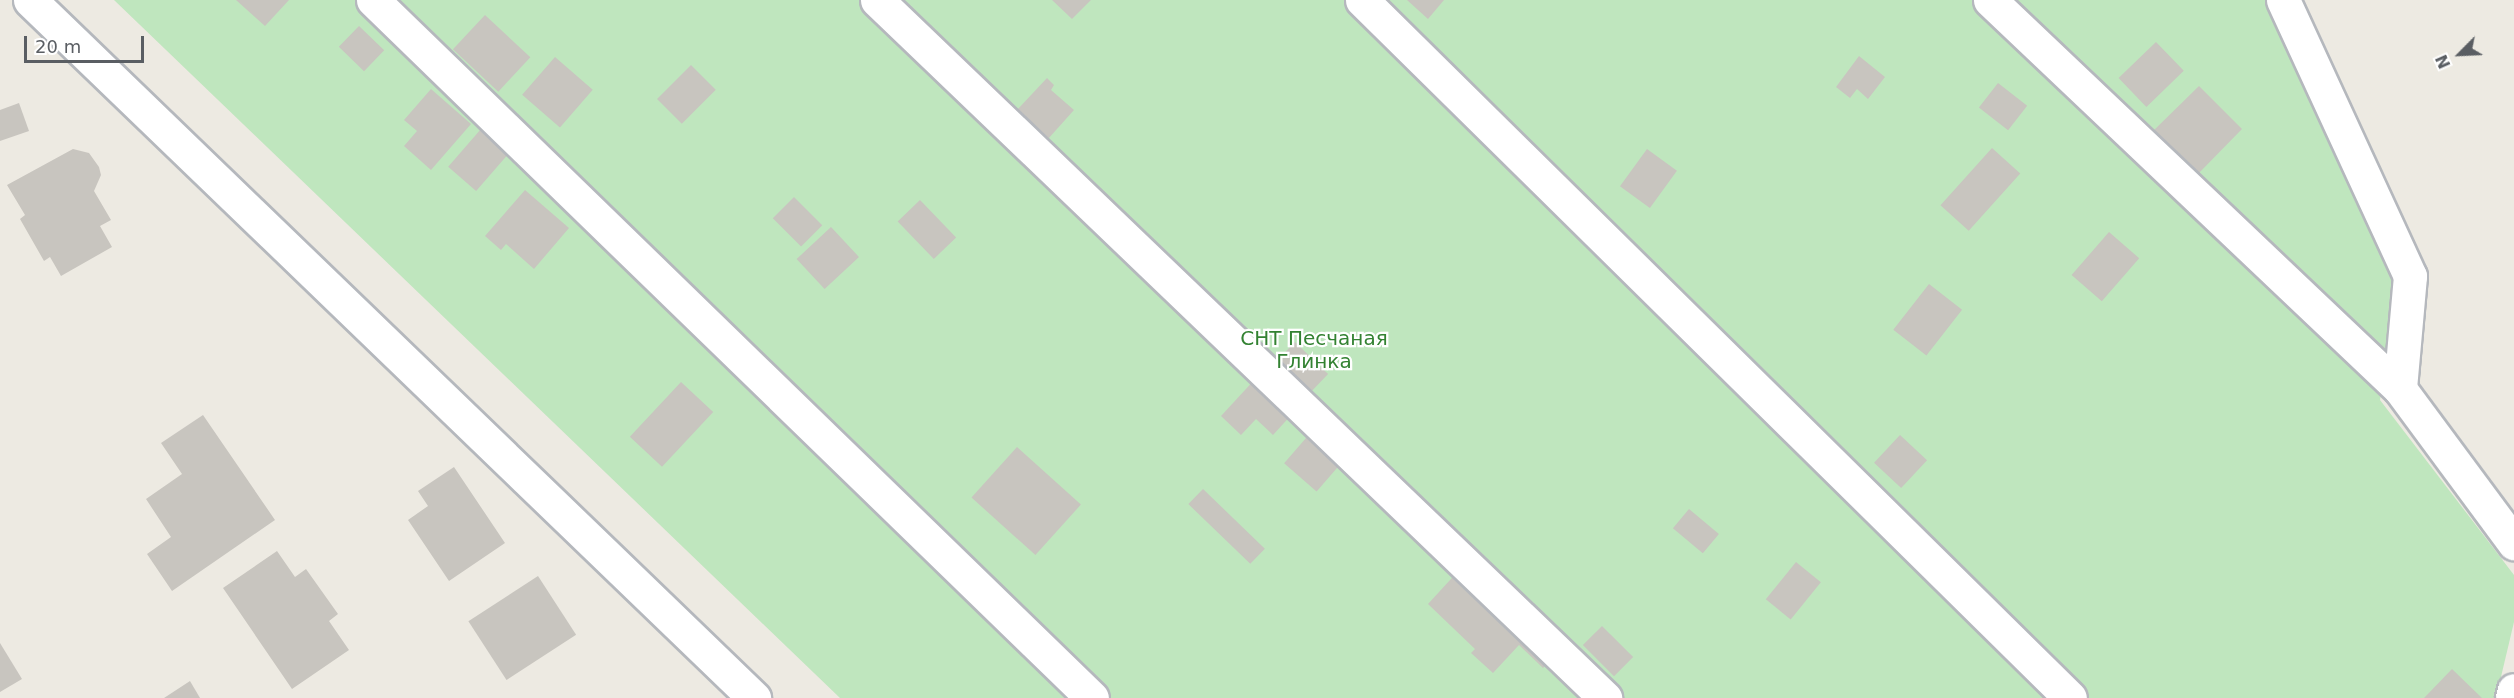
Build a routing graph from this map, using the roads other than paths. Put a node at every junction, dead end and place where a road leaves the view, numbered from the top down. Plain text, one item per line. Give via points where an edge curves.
1 (30, 0) edge
2 (373, 0) edge
3 (877, 0) edge
4 (1362, 0) edge
5 (1990, 0) edge
6 (2283, 0) edge
7 (2400, 389) junction
8 (2514, 543) edge
9 (2514, 690) edge
10 (754, 698) edge
11 (1092, 698) edge
12 (1605, 698) edge
13 (2070, 698) edge
14 (2512, 698) edge

1 - 10 street
2 - 11 street
3 - 12 street
4 - 13 street
5 - 7 street
6 - 7 street via 2410,276
7 - 8 street
9 - 14 street

